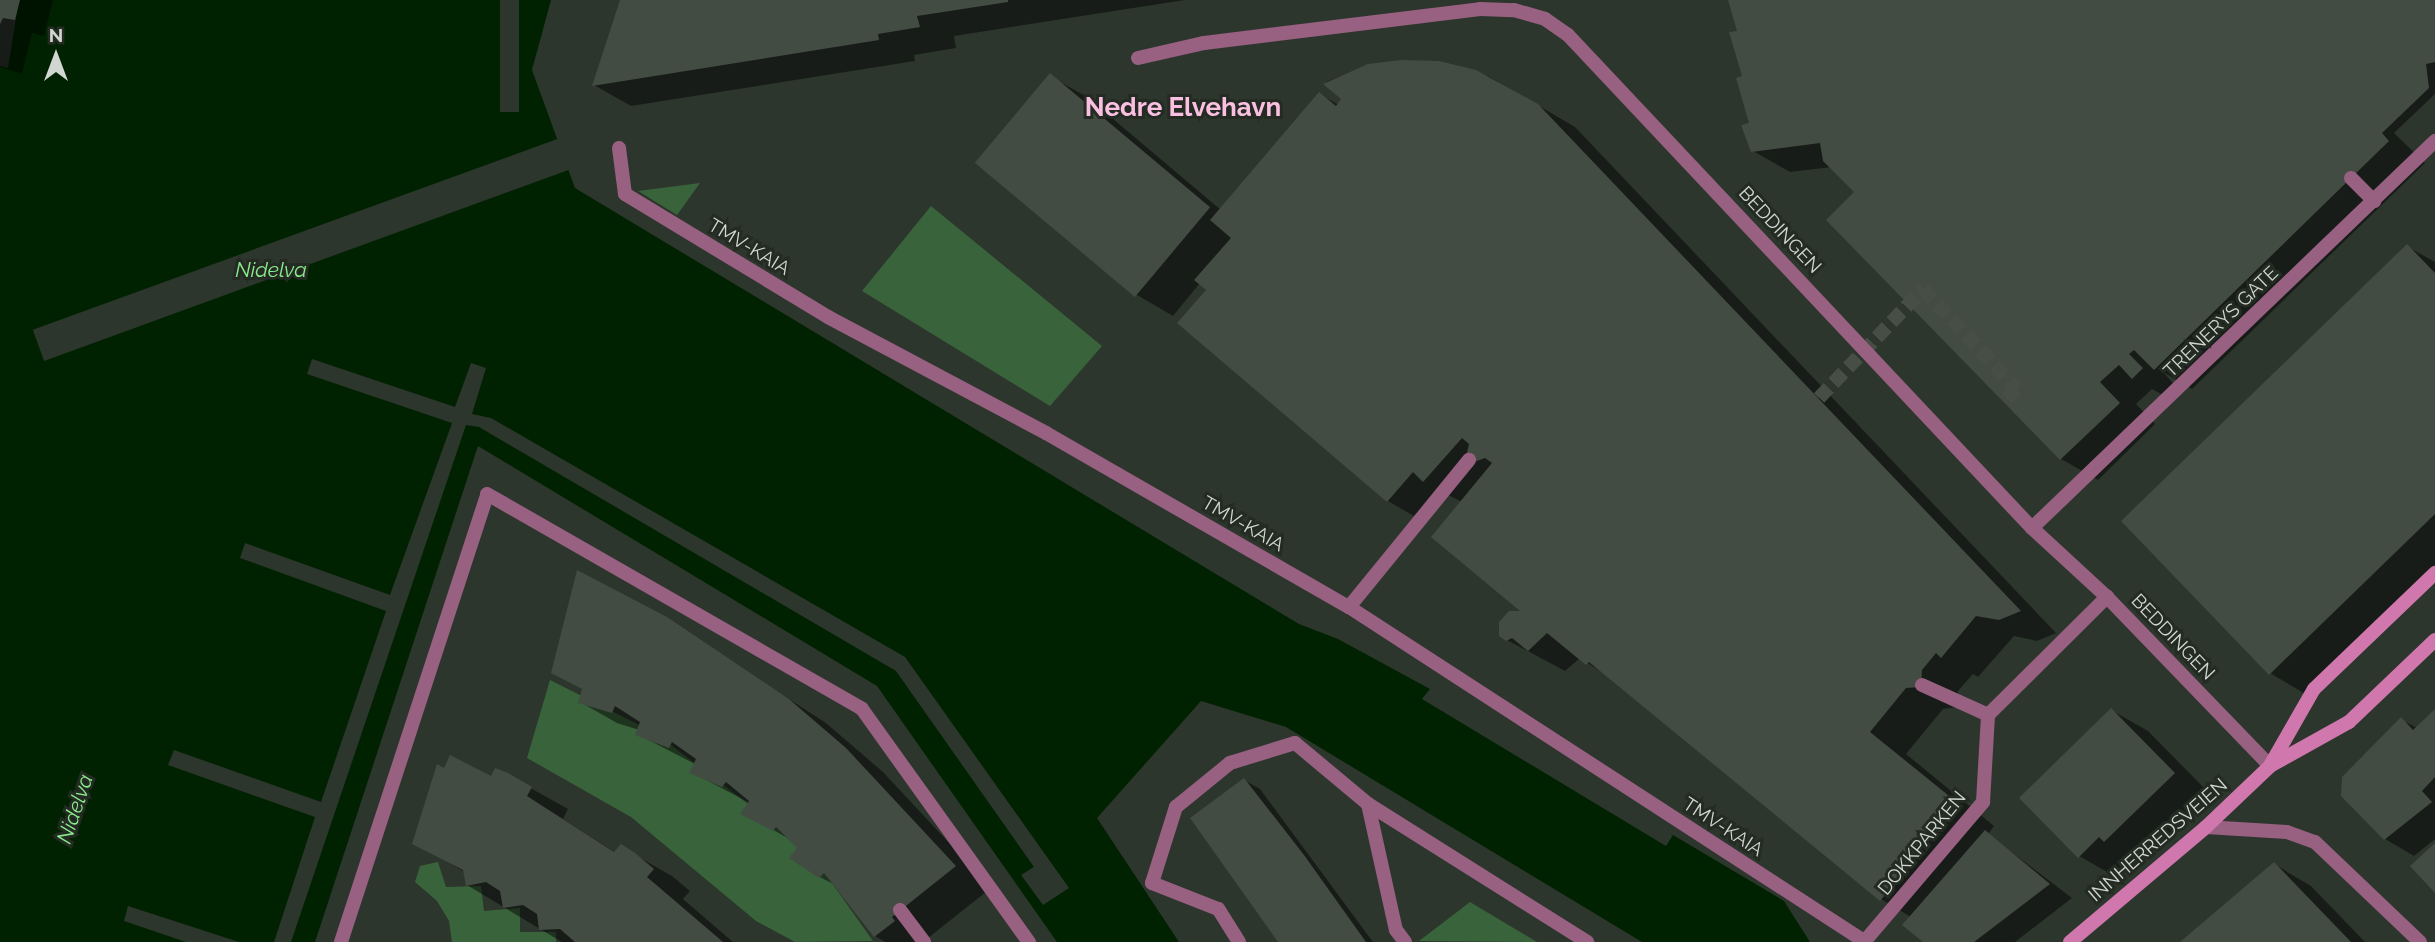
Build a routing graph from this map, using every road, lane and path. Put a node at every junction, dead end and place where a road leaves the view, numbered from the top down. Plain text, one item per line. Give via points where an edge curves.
1 (1138, 58) dead end
2 (2435, 141) edge
3 (619, 148) dead end
4 (2351, 178) dead end
5 (2374, 201) junction
6 (1469, 460) dead end
7 (2032, 528) junction
8 (2435, 573) edge
9 (2106, 597) junction
10 (1349, 607) junction
11 (2435, 640) edge
12 (1922, 685) dead end
13 (1988, 715) junction
14 (2270, 766) junction
15 (1368, 804) junction
16 (2206, 827) junction
17 (900, 911) dead end
18 (1020, 939) edge
19 (341, 942) edge
20 (924, 942) edge
21 (1239, 942) edge
22 (1405, 942) edge
23 (1587, 942) edge
24 (1864, 942) edge
25 (2070, 942) edge
26 (2420, 942) edge

1 - 7 street, BEDDINGEN via 1204,43 1480,9 1514,10 1545,19 1568,35
2 - 5 street, TRENERYS GATE
3 - 10 street, TMV-KAIA via 625,194 828,317 1045,433
4 - 5 street
5 - 7 street, TRENERYS GATE
6 - 10 street
7 - 9 street, BEDDINGEN
8 - 14 main road, INNHERREDSVEIEN via 2314,689
9 - 13 street
9 - 14 street, BEDDINGEN
10 - 24 street, TMV-KAIA
11 - 14 main road, INNHERREDSVEIEN via 2349,722
12 - 13 street
13 - 24 street, DOKKPARKEN via 1983,802
14 - 16 main road, INNHERREDSVEIEN
15 - 21 street via 1295,743 1230,763 1176,807 1152,883 1218,909
15 - 22 street via 1396,930
15 - 23 street
16 - 25 main road, INNHERREDSVEIEN
16 - 26 street via 2287,832 2315,842
17 - 20 street
18 - 19 street via 862,709 487,494

